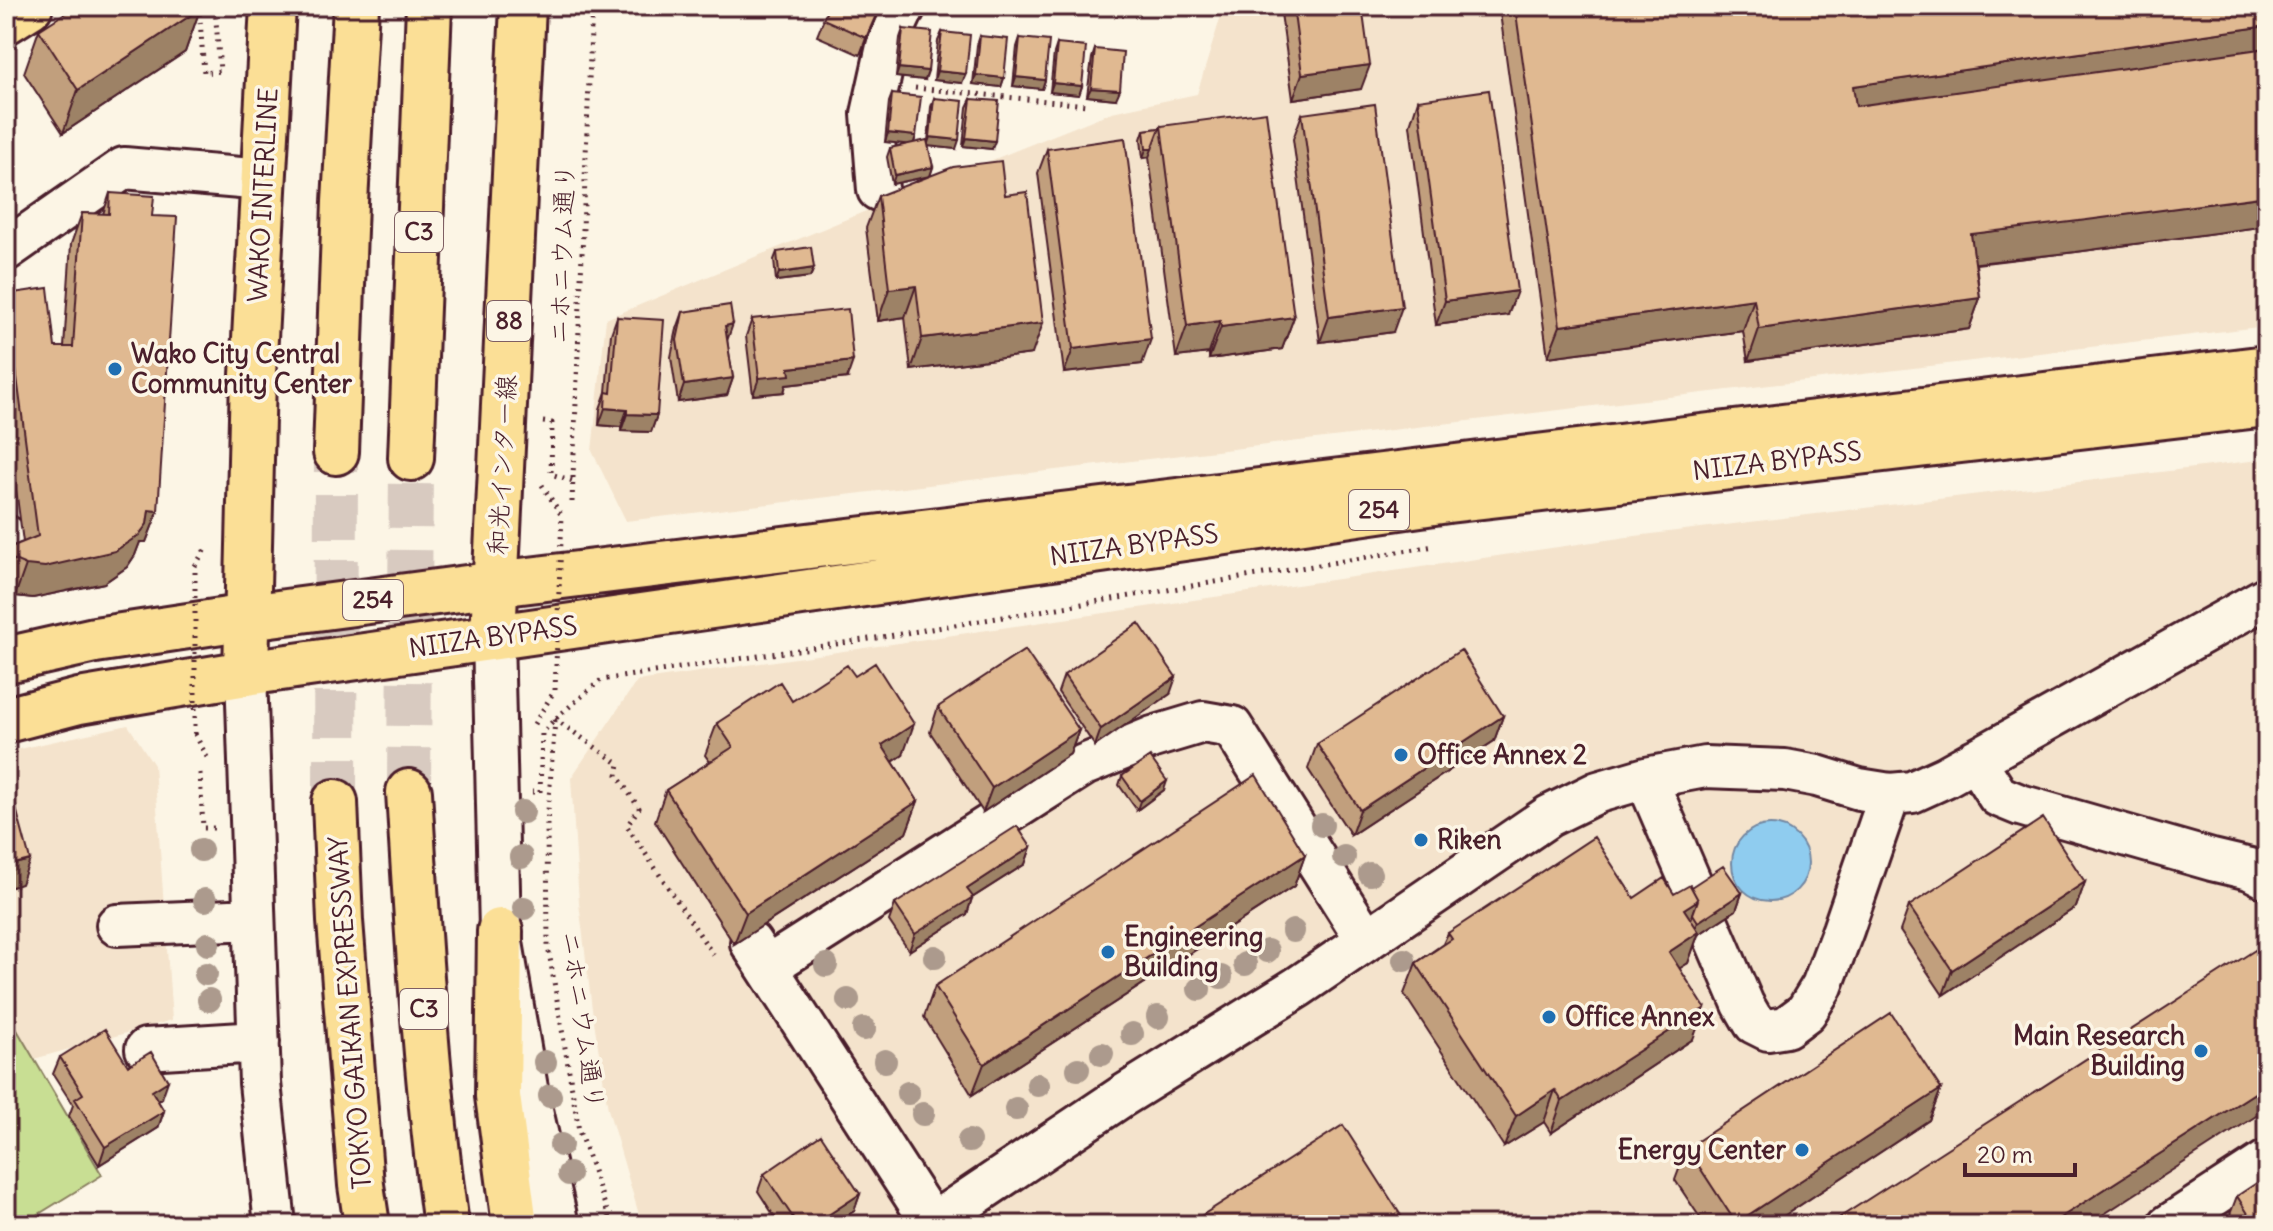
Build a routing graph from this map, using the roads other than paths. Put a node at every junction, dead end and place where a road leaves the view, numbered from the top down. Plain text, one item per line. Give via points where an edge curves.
1 (30, 6) edge
2 (273, 6) edge
3 (356, 6) edge
4 (429, 6) edge
5 (523, 6) edge
6 (905, 6) edge
7 (6, 21) edge
8 (264, 180) junction
9 (878, 190) dead end
10 (6, 250) edge
11 (2267, 368) edge
12 (2267, 404) edge
13 (336, 452) tunnel mouth
14 (411, 458) tunnel mouth
15 (497, 584) junction
16 (2267, 597) edge
17 (248, 617) junction
18 (493, 636) junction
19 (6, 660) edge
20 (246, 673) junction
21 (6, 720) edge
22 (1975, 760) junction
23 (1646, 778) junction
24 (409, 792) tunnel mouth
25 (1890, 794) junction
26 (335, 802) tunnel mouth
27 (2267, 878) edge
28 (254, 919) junction
29 (117, 925) dead end
30 (500, 931) junction
31 (1366, 939) junction
32 (259, 1042) junction
33 (146, 1049) dead end
34 (2267, 1161) edge
35 (926, 1216) edge
36 (275, 1225) edge
37 (367, 1225) edge
38 (446, 1225) edge
39 (515, 1225) edge
40 (558, 1225) edge
41 (2169, 1225) edge

1 - 7 main road
2 - 8 main road, WAKO INTERLINE
3 - 13 main road
4 - 14 main road, C3
5 - 15 main road, 和光インター線 / 88
6 - 9 street via 888,42 872,114
8 - 10 street via 124,168
8 - 17 main road, WAKO INTERLINE
11 - 15 main road, NIIZA BYPASS / 254
12 - 18 main road, NIIZA BYPASS / 254 via 1448,500
15 - 17 main road, NIIZA BYPASS / 254
15 - 18 main road, 和光インター線 / 88
16 - 22 street
17 - 19 main road, NIIZA BYPASS / 254 via 95,640
17 - 20 main road, WAKO INTERLINE
18 - 20 main road, NIIZA BYPASS / 254
18 - 30 street
20 - 21 main road, NIIZA BYPASS / 254 via 79,701
20 - 28 street
22 - 25 street via 1912,792
22 - 27 street via 1998,796 2020,805
23 - 25 street via 1705,767 1785,770
23 - 25 street via 1743,1004 1754,1023 1768,1030 1786,1027 1806,1012 1822,986
23 - 31 street via 1598,792 1549,816
24 - 38 main road, C3 via 419,961
26 - 37 main road, TOKYO GAIKAN EXPRESSWAY
28 - 29 street
28 - 32 street
30 - 39 main road via 498,1096
30 - 40 street
31 - 35 street via 1298,987
31 - 35 street via 1232,727 1203,722 1084,765 759,955
32 - 33 street
32 - 36 street
34 - 41 street

